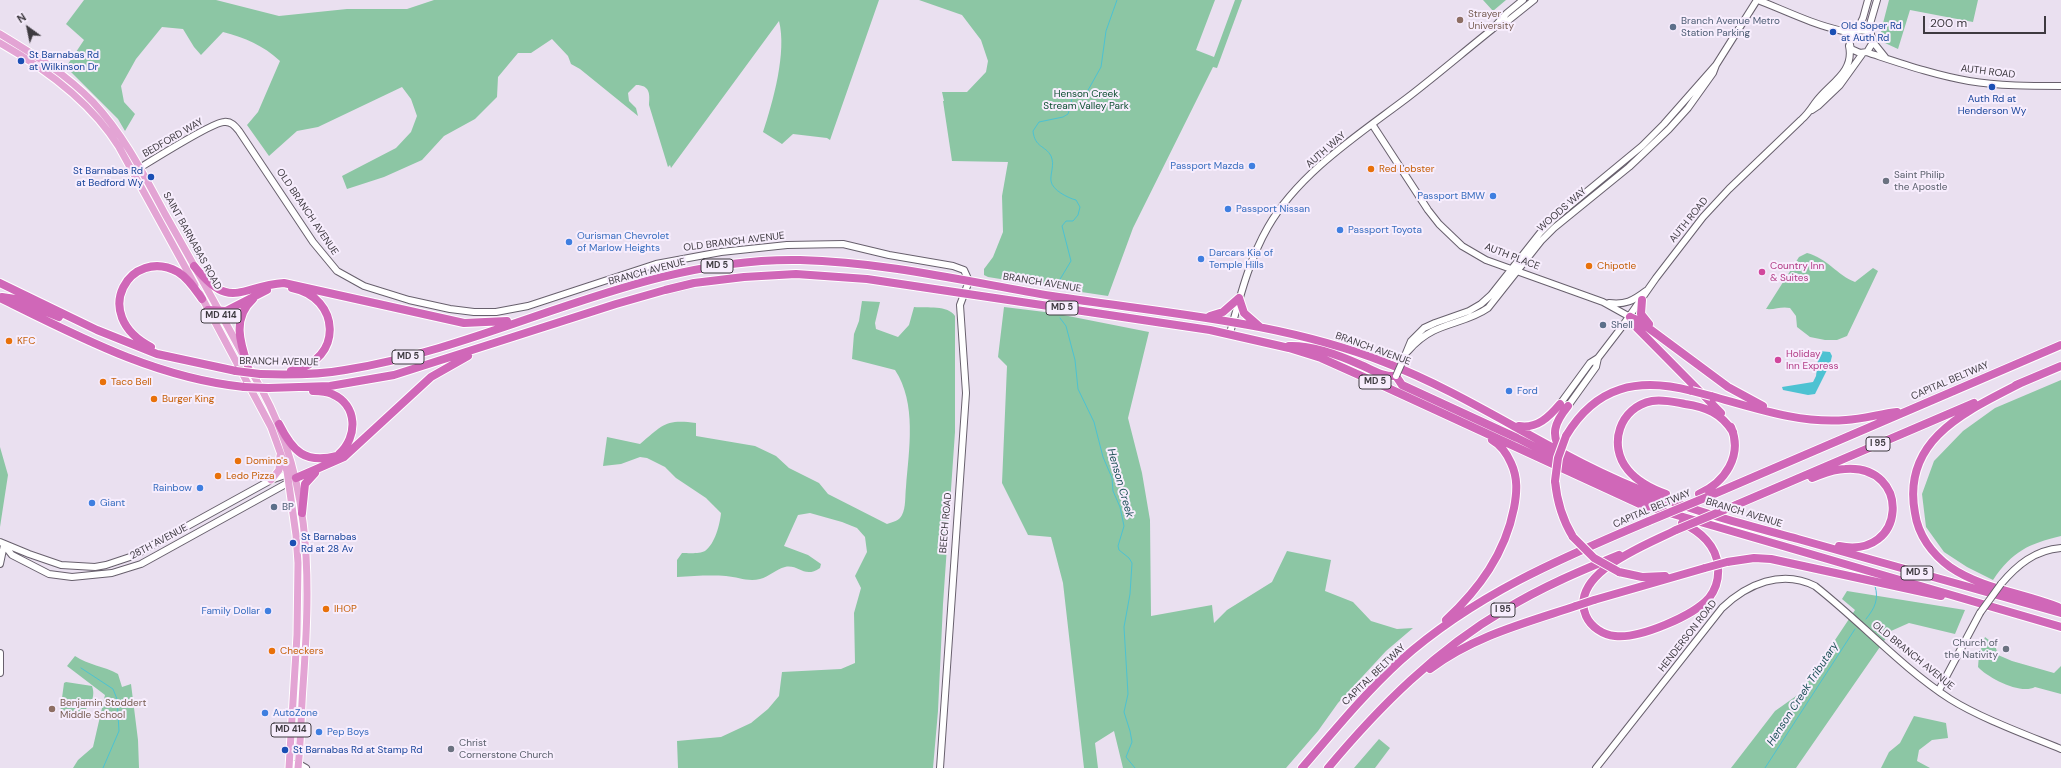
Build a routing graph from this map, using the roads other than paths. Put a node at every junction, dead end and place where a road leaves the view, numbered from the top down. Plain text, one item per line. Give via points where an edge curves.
1 (1523, 0) edge
2 (1534, 0) edge
3 (1758, 0) edge
4 (1868, 0) edge
5 (1877, 0) edge
6 (1495, 27) junction
7 (1836, 29) junction
8 (1856, 30) junction
9 (0, 34) edge
10 (1871, 34) junction
11 (1873, 42) junction
12 (0, 43) edge
13 (1849, 45) junction
14 (1864, 53) junction
15 (1891, 60) junction
16 (2061, 86) edge
17 (1812, 110) junction
18 (223, 122) joint
19 (1372, 124) junction
20 (140, 168) junction
21 (133, 172) junction
22 (194, 266) junction
23 (1515, 270) junction
24 (969, 281) junction
25 (0, 283) edge
26 (1649, 289) junction
27 (262, 292) junction
28 (963, 294) junction
29 (0, 298) edge
30 (1239, 298) junction
31 (202, 299) junction
32 (1642, 300) junction
33 (1603, 302) junction
34 (0, 304) edge
35 (208, 310) junction
36 (219, 312) junction
37 (539, 314) junction
38 (1201, 317) junction
39 (1630, 317) junction
40 (47, 321) junction
41 (1233, 322) junction
42 (1262, 328) junction
43 (97, 330) junction
44 (1230, 333) junction
45 (517, 336) junction
46 (2061, 345) edge
47 (1281, 346) junction
48 (1674, 348) junction
49 (192, 363) junction
50 (248, 366) junction
51 (2061, 366) edge
52 (272, 374) junction
53 (1394, 376) junction
54 (2021, 383) junction
55 (280, 388) junction
56 (1564, 405) junction
57 (1906, 411) junction
58 (1780, 414) junction
59 (279, 424) junction
60 (1512, 424) junction
61 (1467, 425) junction
62 (1733, 432) junction
63 (279, 446) junction
64 (1565, 455) junction
65 (337, 456) junction
66 (318, 469) junction
67 (292, 477) junction
68 (271, 480) junction
69 (1603, 487) junction
70 (1703, 495) junction
71 (1736, 505) junction
72 (302, 513) junction
73 (1730, 519) junction
74 (1676, 530) junction
75 (1773, 532) junction
76 (1757, 538) junction
77 (2, 543) edge
78 (2061, 548) edge
79 (12, 556) junction
80 (0, 562) edge
81 (1705, 568) junction
82 (1826, 595) joint
83 (2061, 608) edge
84 (2061, 612) edge
85 (2031, 618) junction
86 (2061, 627) edge
87 (0, 653) edge
88 (1402, 660) junction
89 (0, 673) edge
90 (1938, 690) junction
91 (1358, 733) junction
92 (2061, 749) edge
93 (289, 766) edge
94 (298, 766) edge
95 (306, 768) edge
96 (940, 768) edge
97 (1302, 768) edge
98 (1328, 768) edge
99 (1596, 768) edge

1 - 6 street, AUTH WAY via 1503,16
2 - 6 street, AUTH WAY via 1509,20
3 - 7 street
3 - 23 street, WOODS WAY via 1716,65 1664,124 1626,161 1556,217 1540,233
4 - 8 street via 1863,18
5 - 10 street via 1870,24
6 - 19 street, AUTH WAY
7 - 8 street via 1850,32
7 - 13 street
8 - 10 street via 1863,29
8 - 13 street via 1850,36
9 - 20 main road, SAINT BARNABAS ROAD / MD 414 via 43,60 83,92 117,132
10 - 11 street
11 - 14 street via 1870,49
11 - 15 street, AUTH ROAD via 1879,52
12 - 21 main road, SAINT BARNABAS ROAD / MD 414 via 35,63 75,95 109,132
13 - 14 street via 1854,51
13 - 17 street, AUTH ROAD via 1850,58 1845,70 1815,103
14 - 15 street, AUTH ROAD
14 - 17 street, AUTH ROAD via 1840,85
15 - 16 street, AUTH ROAD via 1969,81 1998,85
17 - 26 street, AUTH ROAD via 1719,199
18 - 20 street, BEDFORD WAY
18 - 24 street, OLD BRANCH AVENUE via 234,125 239,131 313,242 337,271 364,286 450,309 496,312 528,306 619,276 690,257 741,249 814,243 844,244 958,267 964,270
19 - 23 street, AUTH PLACE via 1428,210 1449,235 1486,260
19 - 30 street, AUTH WAY via 1316,171 1278,212 1260,242
20 - 21 street, BEDFORD WAY
20 - 22 main road, SAINT BARNABAS ROAD / MD 414
21 - 31 main road, SAINT BARNABAS ROAD / MD 414
22 - 36 main road, SAINT BARNABAS ROAD / MD 414
22 - 37 highway via 208,282 229,293 243,293 272,284 292,284 464,323 503,322
23 - 33 street, AUTH PLACE
23 - 53 street, WOODS WAY, bridge via 1482,304 1424,328 1411,341
24 - 28 street, BEECH ROAD
24 - 37 highway, BRANCH AVENUE / MD 5 via 822,261 738,262 640,282
24 - 38 highway, BRANCH AVENUE / MD 5
25 - 43 highway, BRANCH AVENUE / MD 5
26 - 32 street, AUTH ROAD
26 - 33 street via 1625,304
27 - 36 highway via 226,311
27 - 50 highway via 243,311 240,322 239,338
27 - 52 highway via 278,287 307,294 322,308 330,326 327,346 314,362 298,370
28 - 44 highway, BRANCH AVENUE / MD 5
28 - 45 highway, BRANCH AVENUE / MD 5 via 814,274 744,277 694,283 665,290
28 - 96 street, BEECH ROAD via 960,316 965,408
29 - 40 highway, BRANCH AVENUE / MD 5
29 - 43 highway via 15,298
30 - 38 highway via 1223,312
30 - 41 street, AUTH WAY
30 - 42 highway via 1244,313
31 - 35 main road, SAINT BARNABAS ROAD / MD 414
31 - 49 highway via 187,279 178,272 164,267 140,270 129,279 119,298 121,317 131,333 151,347
32 - 39 street, AUTH ROAD
32 - 48 highway via 1641,314 1644,320 1669,339
33 - 39 street, AUTH PLACE
34 - 40 highway
35 - 36 highway
35 - 63 main road, SAINT BARNABAS ROAD / MD 414
36 - 50 main road, SAINT BARNABAS ROAD / MD 414
37 - 52 highway, BRANCH AVENUE / MD 5 via 437,348 378,364 320,374
38 - 41 highway, BRANCH AVENUE / MD 5
39 - 48 highway via 1639,320
39 - 56 street, AUTH ROAD via 1598,358 1590,363
39 - 62 highway via 1635,326 1726,418
40 - 55 highway, BRANCH AVENUE / MD 5, bridge via 111,352 146,365 202,381 244,387
41 - 42 highway, BRANCH AVENUE / MD 5
41 - 44 street, AUTH WAY
42 - 60 highway, BRANCH AVENUE / MD 5 via 1339,347 1384,362 1443,388
43 - 49 highway, BRANCH AVENUE / MD 5 via 157,354
44 - 47 highway, BRANCH AVENUE / MD 5
45 - 55 highway, BRANCH AVENUE / MD 5 via 388,376 330,386
45 - 66 highway via 463,358 431,377 344,457
46 - 57 highway, CAPITAL BELTWAY / I 95
47 - 53 highway via 1301,345 1360,364 1384,375
47 - 61 highway, BRANCH AVENUE / MD 5 via 1321,358
48 - 58 highway via 1728,388
49 - 52 highway, BRANCH AVENUE / MD 5, bridge
50 - 59 main road, SAINT BARNABAS ROAD / MD 414
51 - 54 highway, I 95
53 - 76 highway via 1402,385 1518,438 1628,493
54 - 71 highway, I 95
54 - 83 highway via 1962,415 1935,438 1917,469 1913,488 1914,513 1918,527 1930,548 1950,567 1986,584
55 - 65 highway via 332,394 345,405 353,421 353,431 346,448
56 - 60 highway via 1534,426
56 - 64 highway via 1554,434
57 - 58 highway via 1845,420 1820,420
57 - 70 highway, CAPITAL BELTWAY / I 95
58 - 81 highway, bridge via 1662,384 1636,385 1612,392 1593,404 1566,436 1558,458 1555,481 1558,505 1573,537 1594,558 1630,575 1654,577
59 - 65 highway via 291,445 300,454 313,459
59 - 67 main road, SAINT BARNABAS ROAD / MD 414
60 - 64 highway, BRANCH AVENUE / MD 5
61 - 69 highway, BRANCH AVENUE / MD 5
61 - 88 highway via 1496,442 1510,460 1517,490 1512,518 1501,549 1477,588
62 - 70 highway via 1736,447 1730,467
62 - 73 highway via 1720,416 1710,410 1657,400 1644,403 1628,414 1620,427 1617,442 1622,462 1644,483
63 - 67 main road, SAINT BARNABAS ROAD / MD 414
63 - 68 main road via 280,465
64 - 73 highway, BRANCH AVENUE / MD 5 via 1647,493
65 - 67 highway
66 - 67 highway
66 - 72 highway via 305,484
67 - 68 street, 28TH AVENUE
67 - 72 main road, SAINT BARNABAS ROAD / MD 414
67 - 79 street, 28TH AVENUE via 141,564 116,573 91,577 49,574
67 - 93 main road, SAINT BARNABAS ROAD / MD 414 via 298,563
68 - 77 street, 28TH AVENUE via 133,556 106,565 61,565
69 - 74 highway via 1641,507 1696,530 1716,554 1718,576 1714,591 1705,602 1676,619 1648,630 1622,636 1605,634 1588,619 1584,608 1585,594 1592,581 1613,563
69 - 76 highway, BRANCH AVENUE / MD 5 via 1662,512
70 - 88 highway, CAPITAL BELTWAY / I 95, bridge via 1541,568 1482,600
71 - 74 highway, I 95, bridge
71 - 75 highway via 1832,471 1846,469 1864,471 1877,477 1887,487 1892,500 1893,514 1888,528 1880,538 1867,546 1848,548
72 - 94 main road, SAINT BARNABAS ROAD / MD 414 via 307,557 308,616
73 - 75 highway, BRANCH AVENUE / MD 5
74 - 91 highway, I 95 via 1550,585 1486,621 1424,667 1391,697
75 - 84 highway, BRANCH AVENUE / MD 5
76 - 85 highway, BRANCH AVENUE / MD 5
77 - 79 street, 28TH AVENUE
77 - 80 street
78 - 90 street, bridge via 2045,551 2026,560 2001,584 1980,612
79 - 80 street via 5,557
81 - 85 highway, bridge via 1754,558 1782,560
81 - 91 highway, bridge via 1493,633 1452,653 1393,699
82 - 90 street, OLD BRANCH AVENUE via 1904,664
82 - 99 street, HENDERSON ROAD via 1806,582 1786,578 1758,584 1735,596 1710,623
85 - 86 highway, BRANCH AVENUE / MD 5
87 - 89 street
88 - 97 highway, CAPITAL BELTWAY / I 95 via 1361,699
90 - 92 street, OLD BRANCH AVENUE via 1968,709
91 - 98 highway, I 95
93 - 94 street
94 - 95 street

